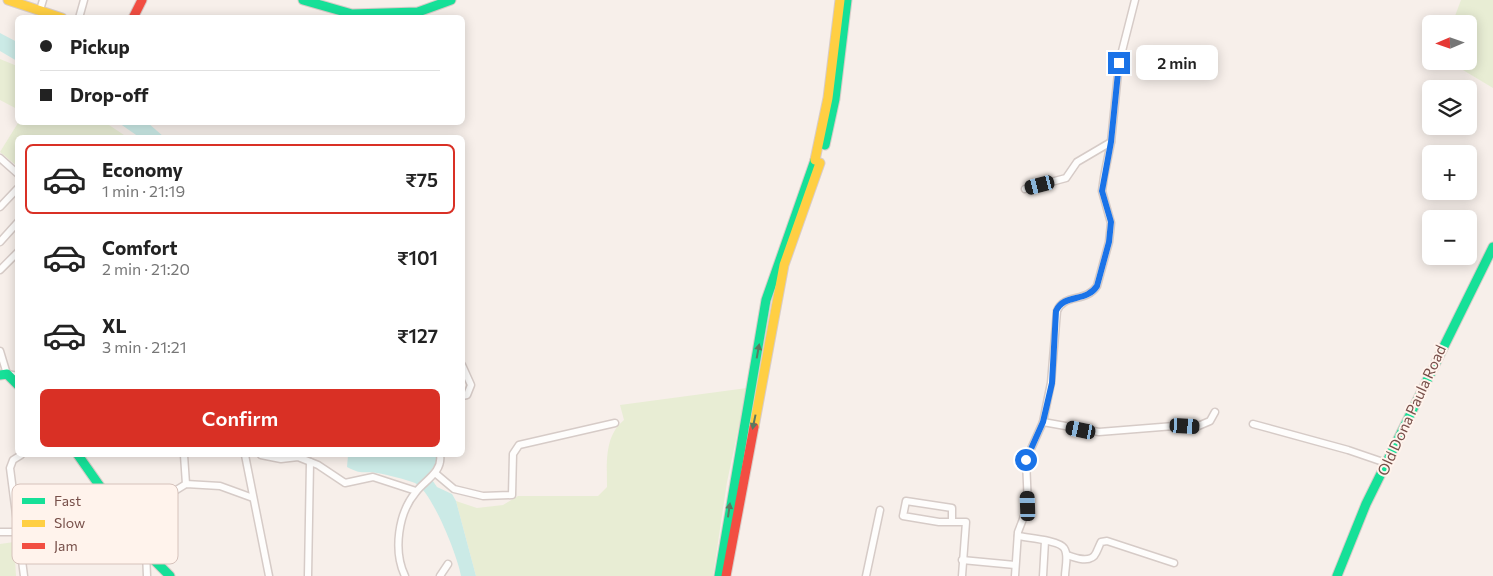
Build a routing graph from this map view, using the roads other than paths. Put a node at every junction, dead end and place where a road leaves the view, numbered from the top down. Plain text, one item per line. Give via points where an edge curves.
1 (8, 0) edge
2 (43, 0) edge
3 (84, 0) edge
4 (142, 0) edge
5 (303, 0) edge
6 (451, 0) edge
7 (840, 0) edge
8 (847, 0) edge
9 (1135, 0) edge
10 (40, 10) junction
11 (54, 15) edge
12 (80, 15) edge
13 (134, 15) edge
14 (1111, 142) junction
15 (0, 158) edge
16 (15, 171) edge
17 (1024, 189) dead end
18 (15, 191) edge
19 (1, 205) edge
20 (15, 225) edge
21 (0, 242) edge
22 (1493, 247) edge
23 (15, 255) edge
24 (0, 270) edge
25 (0, 351) edge
26 (465, 372) edge
27 (3, 375) edge
28 (15, 383) edge
29 (465, 394) edge
30 (1215, 412) dead end
31 (1043, 422) junction
32 (615, 423) dead end
33 (1253, 424) dead end
34 (18, 457) edge
35 (79, 457) edge
36 (184, 457) edge
37 (245, 457) edge
38 (271, 457) edge
39 (298, 457) edge
40 (298, 457) edge
41 (439, 457) edge
42 (310, 462) junction
43 (1386, 463) junction
44 (435, 474) junction
45 (12, 484) edge
46 (98, 484) edge
47 (186, 484) junction
48 (178, 489) edge
49 (416, 491) junction
50 (253, 498) junction
51 (880, 510) dead end
52 (952, 522) junction
53 (1018, 536) junction
54 (1045, 541) junction
55 (1067, 555) junction
56 (962, 560) junction
57 (158, 564) edge
58 (448, 564) dead end
59 (1174, 564) dead end
60 (1015, 565) junction
61 (170, 576) edge
62 (268, 576) edge
63 (308, 576) edge
64 (405, 576) edge
65 (440, 576) edge
66 (719, 576) edge
67 (726, 576) edge
68 (866, 576) edge
69 (962, 576) edge
70 (1014, 576) edge
71 (1043, 576) edge
72 (1065, 576) edge
73 (1337, 576) edge

1 - 10 street
2 - 10 street
3 - 12 street
4 - 13 street
5 - 6 street via 352,14 418,12
66 -> 7 street via 766,300 816,157 828,98
8 -> 67 street via 835,99 822,158 784,265
9 - 14 street via 1119,63
10 - 11 street
14 - 17 street via 1077,162 1066,178
14 - 31 street via 1102,191 1111,222 1109,242 1093,292 1085,297 1064,300 1056,311 1052,383
15 - 16 street
18 - 19 street
20 - 21 street
22 - 43 street, Old Dona Paula Road via 1431,365
23 - 24 street
25 - 27 street
26 - 29 street via 471,385
27 - 28 street
30 - 31 street via 1210,421 1196,427 1099,432
31 - 53 street via 1026,460 1028,506
32 - 44 street via 518,445 513,454 512,495 483,496 454,489
33 - 43 street
34 - 45 street via 10,468
35 - 46 street
36 - 47 street
37 - 50 street
38 - 40 street
39 - 42 street
41 - 44 street
42 - 49 street via 345,483 373,477
42 - 63 street
43 - 73 street, Old Dona Paula Road
44 - 49 street
47 - 48 street
47 - 50 street via 220,486
49 - 64 street via 405,513 399,538 400,565
50 - 62 street
51 - 68 street
52 - 52 street via 903,516 906,500 952,508
52 - 56 street via 966,522
53 - 54 street
53 - 60 street
54 - 55 street via 1059,544
54 - 71 street
55 - 59 street via 1080,560 1090,558 1096,554 1101,542 1107,541
55 - 72 street
56 - 60 street
56 - 69 street
57 - 61 street
58 - 65 street
60 - 70 street

